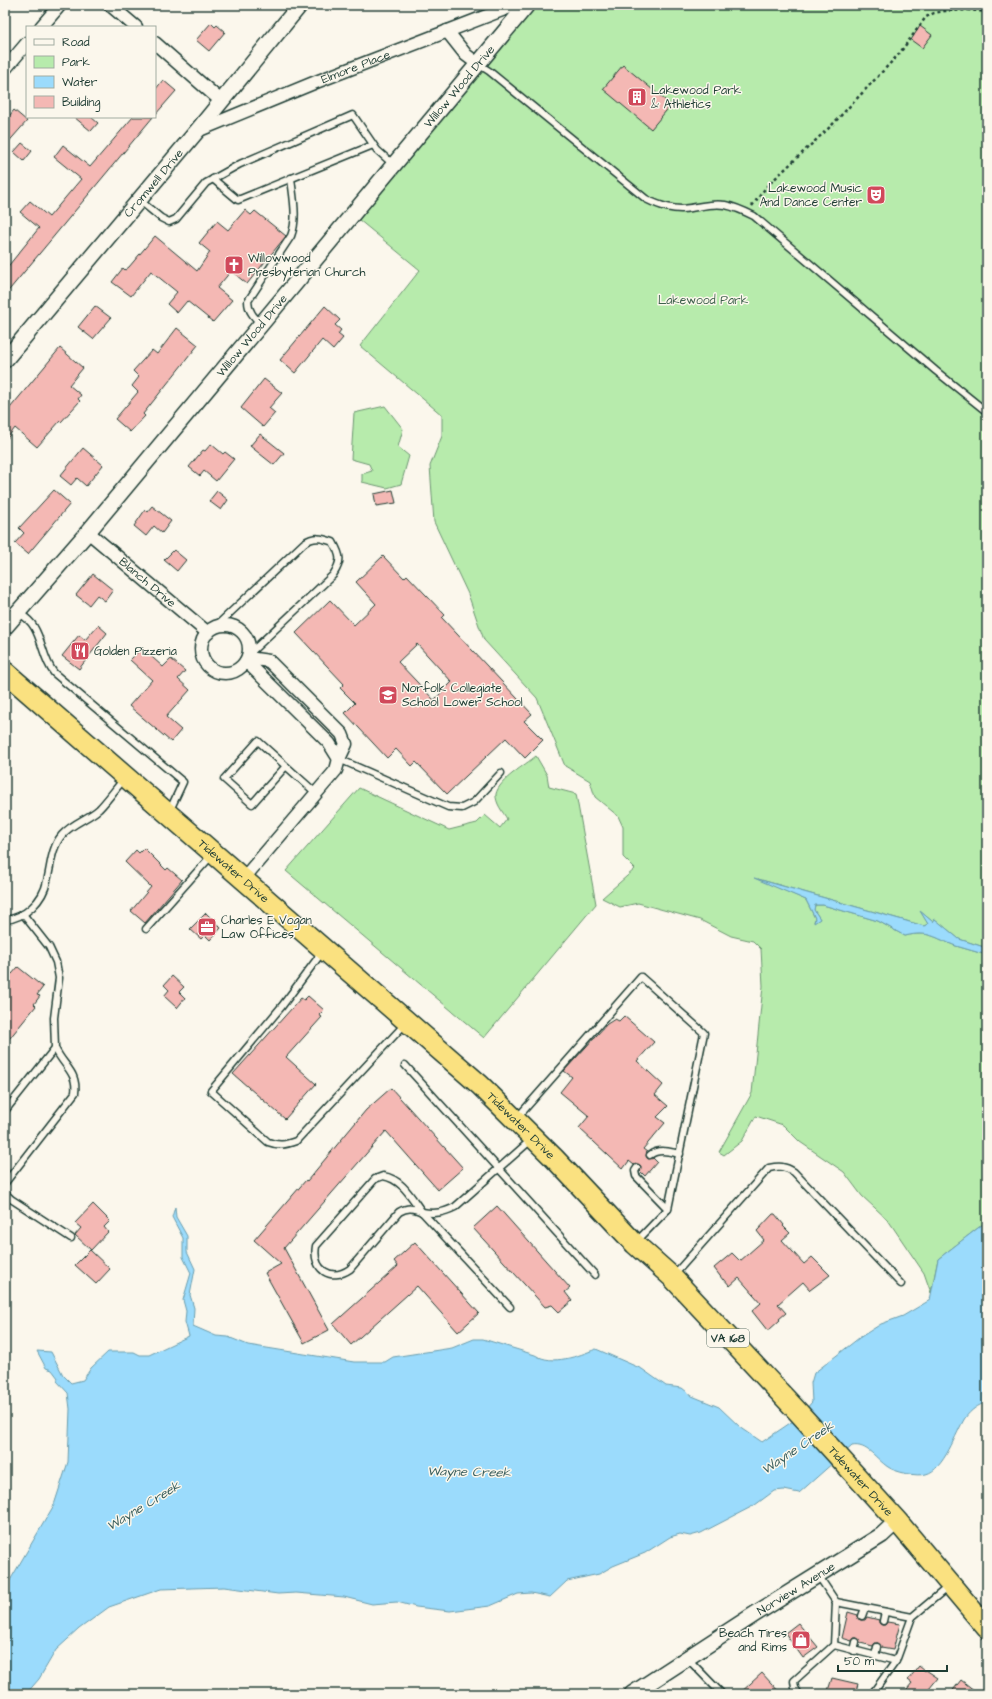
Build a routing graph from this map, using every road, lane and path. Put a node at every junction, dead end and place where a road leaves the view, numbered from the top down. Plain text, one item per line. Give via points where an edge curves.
1 (60, 5) edge
2 (110, 5) edge
3 (300, 5) edge
4 (515, 5) edge
5 (527, 5) edge
6 (987, 12) edge
7 (42, 26) edge
8 (135, 26) edge
9 (447, 31) junction
10 (26, 44) edge
11 (156, 44) edge
12 (478, 64) junction
13 (5, 69) edge
14 (221, 101) junction
15 (197, 131) junction
16 (373, 145) junction
17 (394, 165) junction
18 (291, 178) junction
19 (213, 179) junction
20 (139, 200) junction
21 (748, 213) junction
22 (261, 324) junction
23 (5, 360) edge
24 (987, 412) edge
25 (88, 532) junction
26 (18, 612) junction
27 (5, 627) edge
28 (211, 631) junction
29 (248, 657) junction
30 (5, 672) edge
31 (339, 759) junction
32 (286, 766) junction
33 (501, 773) dead end
34 (126, 777) junction
35 (316, 793) junction
36 (168, 814) junction
37 (213, 853) junction
38 (243, 879) junction
39 (23, 914) junction
40 (5, 920) edge
41 (146, 929) dead end
42 (324, 949) junction
43 (408, 1022) junction
44 (55, 1048) junction
45 (405, 1065) dead end
46 (5, 1111) edge
47 (515, 1119) junction
48 (534, 1138) junction
49 (680, 1154) junction
50 (650, 1155) dead end
51 (498, 1168) junction
52 (637, 1168) dead end
53 (5, 1183) edge
54 (5, 1193) edge
55 (668, 1209) junction
56 (422, 1212) junction
57 (71, 1238) dead end
58 (635, 1244) junction
59 (595, 1275) dead end
60 (672, 1278) junction
61 (901, 1284) dead end
62 (510, 1307) dead end
63 (898, 1522) junction
64 (818, 1575) junction
65 (950, 1585) junction
66 (836, 1602) junction
67 (865, 1608) junction
68 (885, 1612) junction
69 (862, 1616) dead end
70 (912, 1617) junction
71 (883, 1620) dead end
72 (987, 1628) edge
73 (856, 1642) dead end
74 (834, 1645) junction
75 (878, 1647) dead end
76 (854, 1651) junction
77 (875, 1656) junction
78 (687, 1658) junction
79 (896, 1662) junction
80 (632, 1694) edge
81 (722, 1694) edge
82 (799, 1694) edge
83 (872, 1694) edge

1 - 7 street
2 - 8 street
3 - 14 street, Cromwell Drive
4 - 9 street, Elmore Place
5 - 12 street, Willow Wood Drive
6 - 21 path via 945,11 926,17 899,54 831,126 767,186
9 - 12 street via 466,55
9 - 15 street, Elmore Place
10 - 13 street
11 - 14 street
12 - 17 street, Willow Wood Drive
12 - 21 lane via 646,199 674,209 724,204
14 - 15 street, Cromwell Drive
15 - 20 street, Cromwell Drive
16 - 17 lane
16 - 18 lane
16 - 19 lane via 353,116 240,164
17 - 22 street, Willow Wood Drive
18 - 19 lane via 238,200
18 - 22 lane via 294,228 248,301 248,308 253,317
19 - 20 lane via 206,183 176,219 169,222
20 - 23 street, Cromwell Drive
21 - 24 lane
22 - 25 street, Willow Wood Drive
25 - 26 street, Willow Wood Drive
25 - 28 street, Blanch Drive
26 - 27 street, Willow Wood Drive
26 - 36 lane via 34,626 41,640 45,658 54,673 183,782
28 - 29 street via 222,626 237,629 248,640
28 - 29 street via 202,648 206,663 211,668 225,673 232,672
28 - 29 lane via 309,539 320,538 333,542 339,553 339,566 333,575
29 - 31 street via 329,743
30 - 34 highway, Tidewater Drive / VA 168
31 - 33 lane via 448,807 462,808 474,802
31 - 35 street via 336,770
32 - 32 lane via 258,741 224,779 252,804
32 - 35 lane
34 - 36 highway, Tidewater Drive / VA 168
34 - 39 lane via 99,809 74,824 62,836 54,850 47,883 41,896
35 - 38 street
36 - 37 highway, Tidewater Drive / VA 168
37 - 38 highway, Tidewater Drive / VA 168
37 - 41 lane
38 - 42 highway, Tidewater Drive / VA 168
39 - 40 lane
39 - 44 lane via 49,947 56,962 58,978 54,1018
42 - 43 highway, Tidewater Drive / VA 168
42 - 43 lane via 282,1006 211,1091 268,1142 286,1145 296,1140
43 - 47 highway, Tidewater Drive / VA 168
44 - 46 lane
44 - 53 lane via 60,1059 74,1076 75,1093
45 - 51 lane
47 - 48 highway, Tidewater Drive / VA 168
47 - 49 lane via 641,977 704,1032
48 - 51 lane
48 - 58 highway, Tidewater Drive / VA 168
49 - 50 lane via 662,1150
49 - 55 lane
51 - 56 lane via 455,1208 433,1214
51 - 59 lane
52 - 55 lane via 636,1176
54 - 57 lane
55 - 58 lane
56 - 56 lane via 413,1208 399,1212 343,1274 333,1275 324,1272 317,1264 315,1255 319,1242 374,1179 382,1176 397,1181
56 - 62 lane
58 - 60 highway, Tidewater Drive / VA 168
60 - 61 lane via 769,1168 779,1166 794,1172
60 - 63 highway, Tidewater Drive / VA 168
63 - 64 street, Norview Avenue via 882,1535
63 - 65 highway, Tidewater Drive / VA 168
64 - 66 lane
64 - 78 street, Norview Avenue
65 - 70 lane
65 - 72 highway, Tidewater Drive / VA 168
66 - 67 lane
66 - 74 lane
67 - 68 lane
67 - 69 lane
68 - 70 lane
68 - 71 lane
70 - 79 lane
73 - 76 lane
74 - 76 lane
74 - 82 lane via 794,1681 794,1688
75 - 77 lane
76 - 77 lane
77 - 79 lane
78 - 80 street, Norview Avenue
78 - 81 lane
79 - 83 lane

